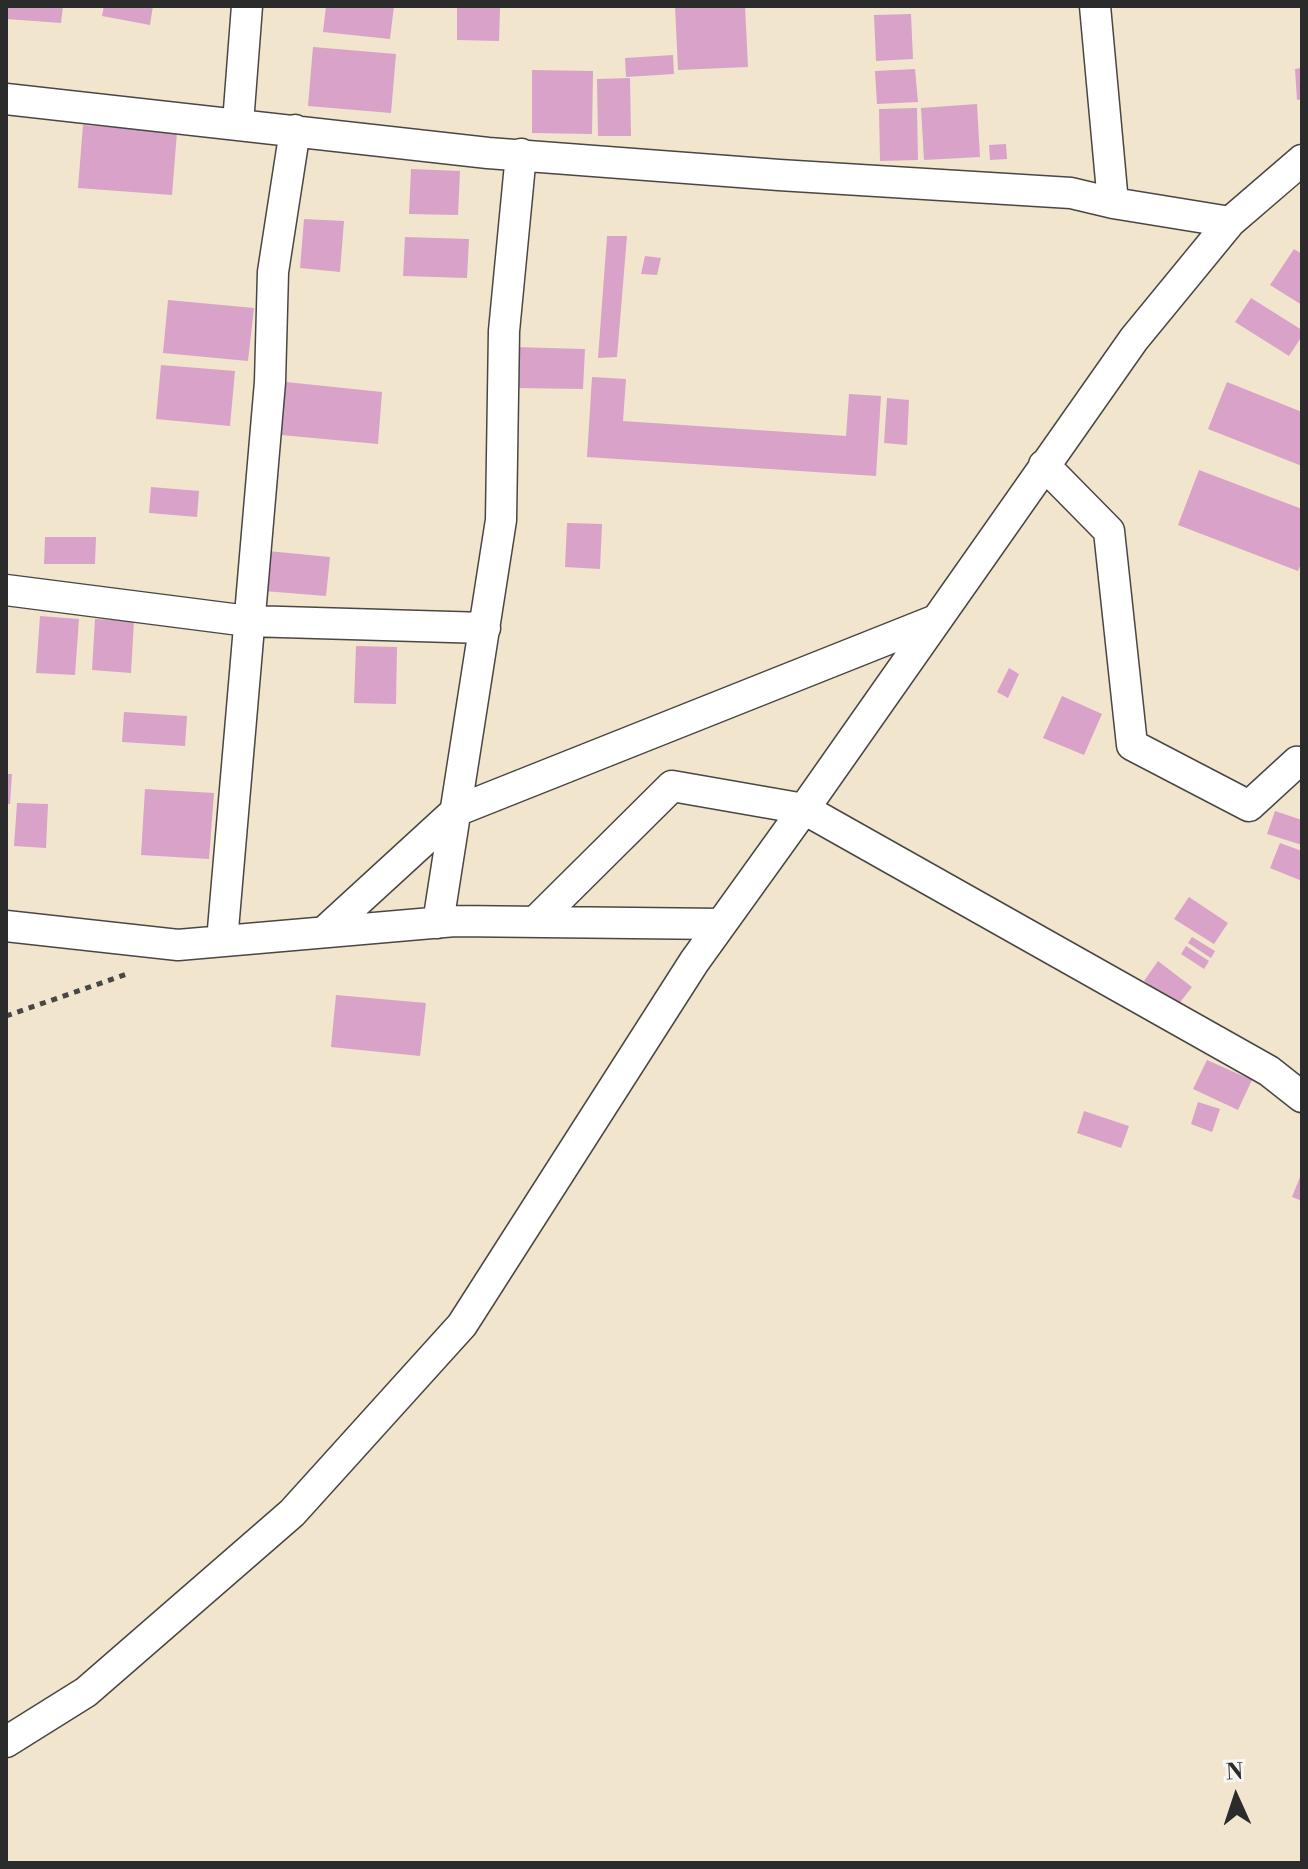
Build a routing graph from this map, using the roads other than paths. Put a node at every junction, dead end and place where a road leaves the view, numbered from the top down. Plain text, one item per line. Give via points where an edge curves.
1 (247, 6) edge
2 (1095, 6) edge
3 (6, 99) edge
4 (238, 123) junction
5 (295, 130) junction
6 (521, 154) junction
7 (1302, 160) edge
8 (1113, 203) junction
9 (1230, 222) junction
10 (1044, 465) junction
11 (6, 590) edge
12 (936, 620) junction
13 (248, 621) junction
14 (485, 628) junction
15 (1302, 764) edge
16 (804, 809) junction
17 (456, 811) junction
18 (535, 922) junction
19 (438, 923) junction
20 (721, 924) junction
21 (6, 926) edge
22 (324, 932) junction
23 (222, 941) junction
24 (1302, 1097) edge
25 (6, 1742) edge

1 - 4 street
2 - 8 street
3 - 4 street
4 - 5 street
5 - 6 street
5 - 13 street via 273,272 270,382
6 - 8 street via 1071,193
6 - 14 street via 504,331 501,520
7 - 9 street
8 - 9 street
9 - 10 street via 1134,339
10 - 12 street
10 - 15 street via 1109,531 1132,745 1249,806 1297,762
11 - 13 street
12 - 16 street
12 - 17 street
13 - 14 street
13 - 23 street
14 - 17 street
16 - 18 street via 672,786
16 - 20 street
16 - 24 street via 1269,1071
17 - 19 street
17 - 22 street
18 - 19 street
18 - 20 street
19 - 22 street
20 - 25 street via 462,1325 292,1513 86,1692
21 - 23 street via 178,945
22 - 23 street

